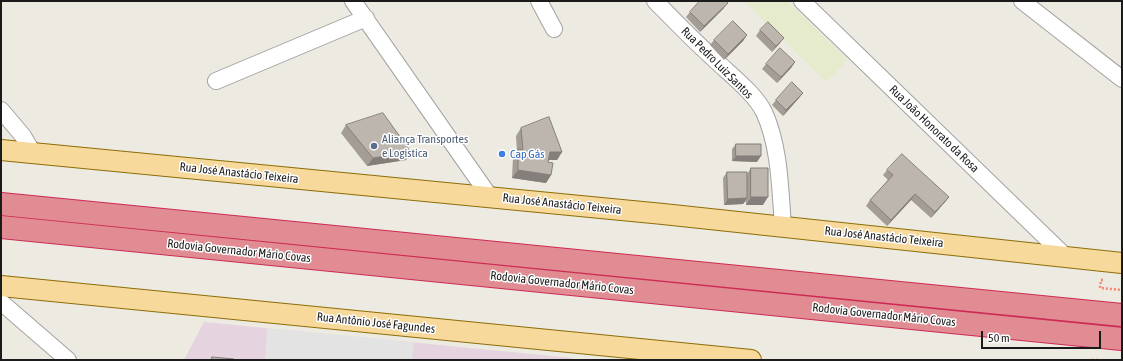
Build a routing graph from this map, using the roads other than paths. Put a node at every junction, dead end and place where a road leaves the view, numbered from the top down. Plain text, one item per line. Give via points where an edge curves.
1 (353, 1) edge
2 (539, 1) edge
3 (655, 1) edge
4 (802, 1) edge
5 (1022, 1) edge
6 (366, 18) junction
7 (554, 29) dead end
8 (1122, 79) edge
9 (216, 81) dead end
10 (1, 110) edge
11 (1, 150) edge
12 (33, 153) junction
13 (490, 197) junction
14 (1, 204) edge
15 (783, 226) junction
16 (1, 227) edge
17 (1066, 256) junction
18 (1122, 263) edge
19 (1, 286) edge
20 (1, 302) edge
21 (1122, 315) edge
22 (1122, 339) edge
23 (68, 360) edge
24 (751, 360) edge

1 - 6 street
2 - 7 street
3 - 15 street, Rua Pedro Luiz Santos via 750,93 763,111 774,145
4 - 17 street, Rua João Honorato da Rosa
5 - 8 street
6 - 9 street
6 - 13 street
10 - 12 street via 24,136
11 - 12 main road, Rua José Anastácio Teixeira
12 - 13 main road, Rua José Anastácio Teixeira
13 - 15 main road, Rua José Anastácio Teixeira
14 - 21 highway, Rodovia Governador Mário Covas
15 - 17 main road, Rua José Anastácio Teixeira
16 - 22 highway, Rodovia Governador Mário Covas
17 - 18 main road, Rua José Anastácio Teixeira
19 - 24 main road, Rua Antônio José Fagundes
20 - 23 street

